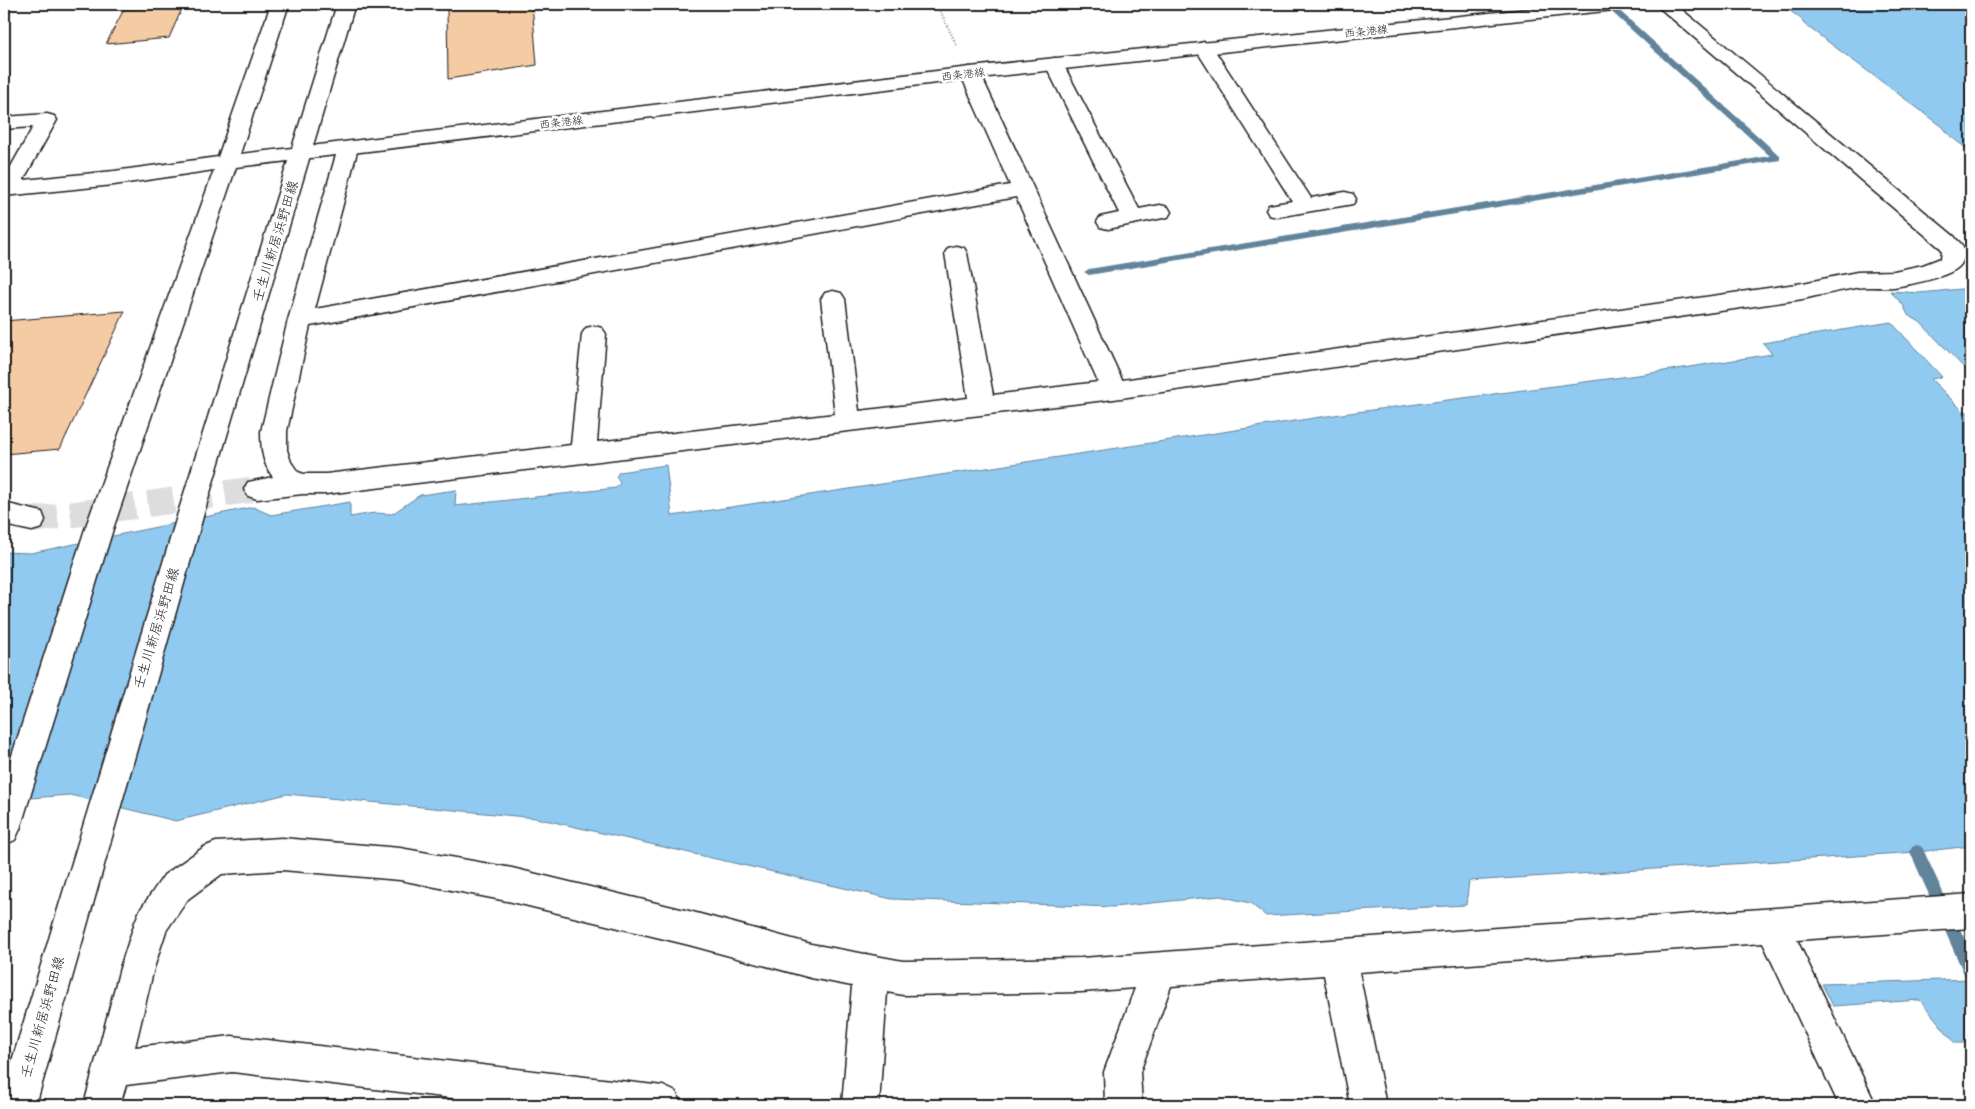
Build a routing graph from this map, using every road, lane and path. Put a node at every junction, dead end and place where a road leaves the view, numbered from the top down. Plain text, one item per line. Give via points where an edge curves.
1 (280, 4) edge
2 (346, 4) edge
3 (937, 4) edge
4 (1624, 4) edge
5 (1664, 4) edge
6 (1204, 48) junction
7 (1054, 64) junction
8 (970, 73) junction
9 (4, 123) edge
10 (348, 148) junction
11 (302, 153) junction
12 (227, 162) junction
13 (6, 188) edge
14 (1023, 189) junction
15 (1345, 199) dead end
16 (1305, 205) junction
17 (1277, 210) dead end
18 (1160, 212) dead end
19 (1132, 217) junction
20 (1108, 222) dead end
21 (956, 253) dead end
22 (833, 299) dead end
23 (300, 320) junction
24 (594, 334) dead end
25 (1114, 390) junction
26 (982, 406) junction
27 (848, 422) junction
28 (583, 453) junction
29 (303, 484) junction
30 (257, 490) tunnel mouth
31 (4, 514) edge
32 (32, 520) tunnel mouth
33 (7, 820) edge
34 (1971, 911) edge
35 (1772, 925) junction
36 (1338, 956) junction
37 (1160, 969) junction
38 (871, 971) junction
39 (111, 1068) junction
40 (17, 1105) edge
41 (102, 1105) edge
42 (663, 1105) edge
43 (860, 1105) edge
44 (1124, 1105) edge
45 (1368, 1105) edge
46 (1858, 1105) edge

1 - 12 street
2 - 11 street, 壬生川新居浜野田線
3 - 8 path
4 - 6 street, 西条港線
5 - 25 street via 1947,242 1953,249 1948,263 1894,278 1857,280
6 - 7 street, 西条港線
6 - 16 street
7 - 8 street, 西条港線
7 - 19 street
8 - 10 street, 西条港線
8 - 14 street
9 - 13 street via 47,120
10 - 11 street, 西条港線
10 - 23 street
11 - 12 street
11 - 40 street, 壬生川新居浜野田線 via 92,844
12 - 13 street via 114,178
12 - 33 street via 99,529
14 - 23 street
14 - 25 street
15 - 16 street
16 - 17 street
18 - 19 street
19 - 20 street
21 - 26 street
22 - 27 street
23 - 29 street via 274,431 274,450 288,479
24 - 28 street
25 - 26 street
26 - 27 street
27 - 28 street
28 - 29 street via 326,484
29 - 30 street
31 - 32 street
34 - 35 street
35 - 36 street
35 - 46 street
36 - 37 street
36 - 45 street
37 - 38 street via 903,978
37 - 44 street via 1122,1072
38 - 39 street via 811,961 512,885 400,864 282,854 216,858 176,887 152,922
38 - 43 street
39 - 41 street
39 - 42 street via 232,1054

